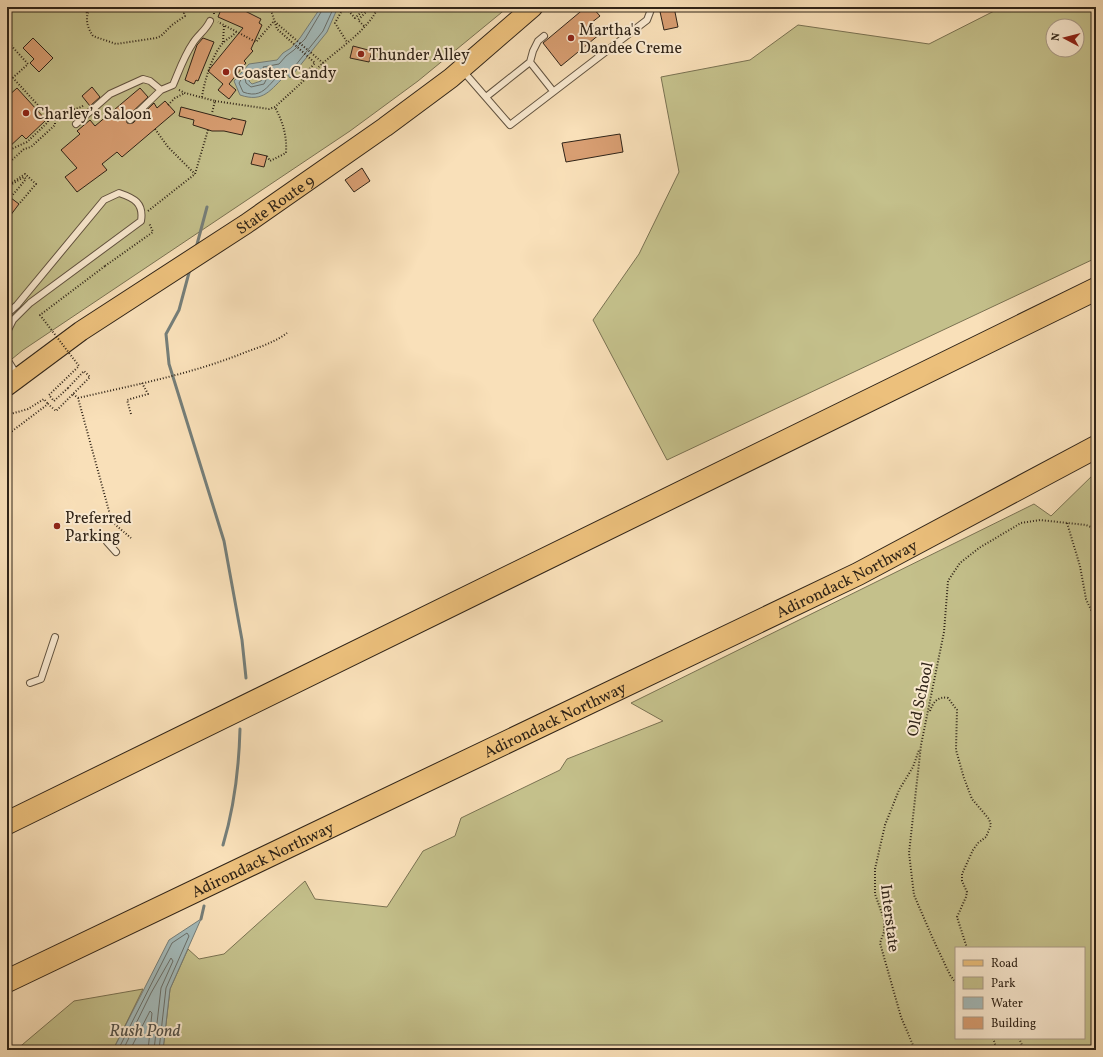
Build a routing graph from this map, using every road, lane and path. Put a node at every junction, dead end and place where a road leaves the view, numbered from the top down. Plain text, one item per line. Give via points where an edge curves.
1 (83, 7) edge
2 (91, 7) edge
3 (188, 7) edge
4 (270, 7) edge
5 (344, 7) edge
6 (348, 7) edge
7 (368, 7) edge
8 (371, 7) edge
9 (378, 7) edge
10 (416, 7) edge
11 (428, 7) edge
12 (533, 7) edge
13 (652, 7) edge
14 (87, 13) junction
15 (274, 20) junction
16 (210, 21) joint
17 (224, 26) junction
18 (364, 26) junction
19 (236, 32) junction
20 (544, 36) dead end
21 (7, 41) edge
22 (223, 42) junction
23 (347, 42) junction
24 (530, 62) junction
25 (323, 63) junction
26 (461, 69) junction
27 (13, 78) junction
28 (303, 81) junction
29 (7, 83) edge
30 (173, 85) junction
31 (161, 90) junction
32 (553, 91) junction
33 (182, 92) junction
34 (202, 96) junction
35 (486, 97) junction
36 (215, 101) junction
37 (86, 103) dead end
38 (168, 105) dead end
39 (275, 107) junction
40 (212, 114) dead end
41 (48, 116) junction
42 (130, 120) dead end
43 (76, 124) dead end
44 (155, 129) dead end
45 (208, 130) dead end
46 (7, 151) edge
47 (267, 156) dead end
48 (7, 157) edge
49 (195, 174) junction
50 (7, 187) edge
51 (11, 198) dead end
52 (19, 204) dead end
53 (144, 214) dead end
54 (153, 232) dead end
55 (1096, 289) edge
56 (7, 314) edge
57 (7, 332) edge
58 (287, 333) dead end
59 (7, 359) edge
60 (13, 381) edge
61 (142, 383) junction
62 (73, 394) junction
63 (78, 398) junction
64 (48, 404) junction
65 (131, 414) dead end
66 (7, 415) edge
67 (7, 435) edge
68 (1096, 446) edge
69 (1067, 523) junction
70 (1096, 529) edge
71 (131, 538) dead end
72 (107, 542) dead end
73 (116, 552) dead end
74 (1096, 621) edge
75 (55, 637) dead end
76 (30, 683) dead end
77 (927, 720) junction
78 (921, 745) junction
79 (7, 823) edge
80 (967, 947) edge
81 (7, 982) edge
82 (955, 982) edge
83 (993, 1039) edge
84 (1019, 1039) edge
85 (915, 1050) edge
86 (997, 1050) edge
87 (1024, 1050) edge

1 - 14 path
2 - 14 path
3 - 14 path via 185,16 161,36 116,44 93,36
4 - 15 path
5 - 23 path via 335,23
6 - 7 path via 346,8 356,18
8 - 18 path via 358,20
9 - 18 path
10 - 11 path
12 - 26 main road, State Route 9
13 - 32 lane via 647,20
15 - 19 path via 256,42
15 - 25 path
15 - 28 path via 278,29 315,63 303,74
16 - 17 path via 214,19
16 - 30 lane via 190,47
17 - 19 path
17 - 22 path
18 - 23 path
19 - 22 path
20 - 24 lane via 538,41
21 - 27 path via 28,64
22 - 34 path via 207,72
23 - 25 path
24 - 32 lane
24 - 35 lane
25 - 28 path
26 - 35 lane
26 - 60 main road, State Route 9 via 385,127 215,244 81,331
27 - 29 path
27 - 41 path
28 - 39 path
30 - 31 lane
30 - 33 lane
31 - 42 lane
31 - 43 lane via 143,79 110,94
32 - 35 lane via 510,126
33 - 34 path
33 - 38 path
34 - 36 path
36 - 39 path via 269,109
36 - 40 path
37 - 41 path via 77,110 52,112
39 - 47 path via 283,122 287,138 286,153 270,161
41 - 46 path via 48,122 27,142
41 - 48 path via 55,120 55,125 12,160
44 - 49 path via 168,147
45 - 49 path
49 - 53 path
50 - 51 path via 24,177 26,179
50 - 52 path via 25,174 36,184
54 - 62 path, bridge via 40,315 79,366 49,395 54,401 84,371 90,377
55 - 79 highway
56 - 57 lane via 104,200 119,193 139,203 142,211 141,221 30,303 13,320
58 - 61 path via 279,339 233,358
59 - 60 lane
61 - 63 path
61 - 65 path via 148,394 127,400
62 - 63 path
62 - 64 path via 56,411
63 - 71 path via 112,522
64 - 66 path via 44,398 28,409
64 - 67 path
68 - 81 highway, Adirondack Northway via 858,574
69 - 70 path, Old School
69 - 74 path via 1080,566 1086,599
69 - 77 path, Old School via 1040,520 1021,523 979,548 960,563 948,581 944,632
72 - 73 lane
75 - 76 lane via 41,679
77 - 78 path, Old School
77 - 80 path via 935,700 946,697 952,701 957,710 956,750 964,778 972,799 991,825 986,837 973,850 962,874 967,892 957,917
78 - 82 path, Old School via 909,853 914,895 932,939
78 - 85 path, Interstate via 885,826 875,869 875,894 884,919 884,932 880,942 901,1017
83 - 86 path
84 - 87 path

